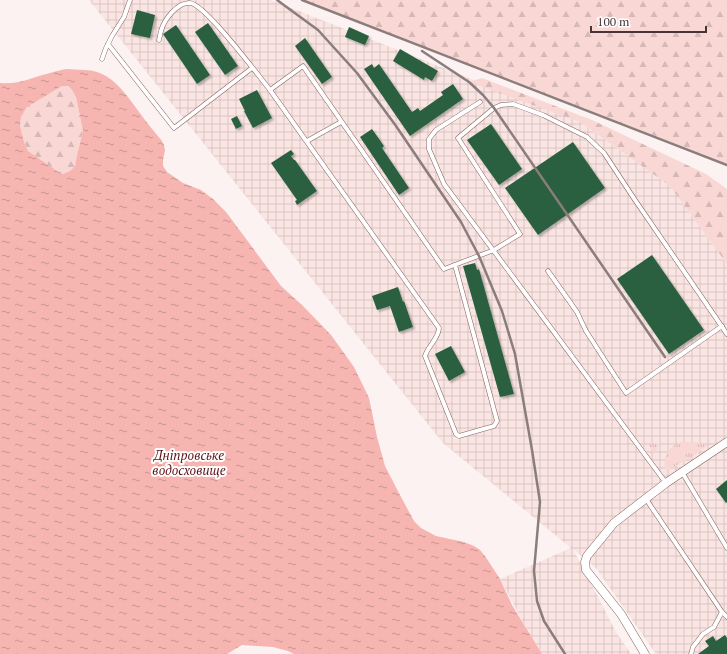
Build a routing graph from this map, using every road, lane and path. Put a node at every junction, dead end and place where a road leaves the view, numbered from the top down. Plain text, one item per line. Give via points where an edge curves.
1 (130, 0) edge
2 (159, 40) dead end
3 (108, 44) junction
4 (102, 59) dead end
5 (252, 68) junction
6 (270, 90) junction
7 (480, 102) dead end
8 (341, 122) junction
9 (306, 141) junction
10 (494, 250) junction
11 (456, 265) junction
12 (548, 271) dead end
13 (722, 326) junction
14 (727, 334) edge
15 (727, 442) edge
16 (682, 472) junction
17 (666, 483) junction
18 (646, 498) junction
19 (727, 548) edge
20 (722, 612) junction
21 (727, 617) edge
22 (645, 654) edge
23 (691, 654) edge

1 - 3 lane via 124,17
2 - 5 lane via 161,30 176,8 191,3 214,21
3 - 4 lane
3 - 5 lane via 174,128
5 - 6 lane
6 - 8 lane via 303,66
6 - 9 lane
7 - 10 lane via 436,130 429,139 429,150 444,184
8 - 9 lane
8 - 11 lane via 444,270
9 - 11 lane via 439,328 425,356 459,436 494,426 498,421
10 - 11 lane
10 - 13 lane via 520,234 458,138 494,108 513,104 543,115 587,137 604,153
10 - 17 lane
12 - 13 lane via 577,312 586,331 626,393
13 - 14 lane
15 - 16 street
16 - 17 street
16 - 19 lane
17 - 18 street
18 - 20 lane
18 - 22 street via 614,523 585,562 586,570 621,614
20 - 21 lane
20 - 23 lane via 714,627 703,634 693,647

